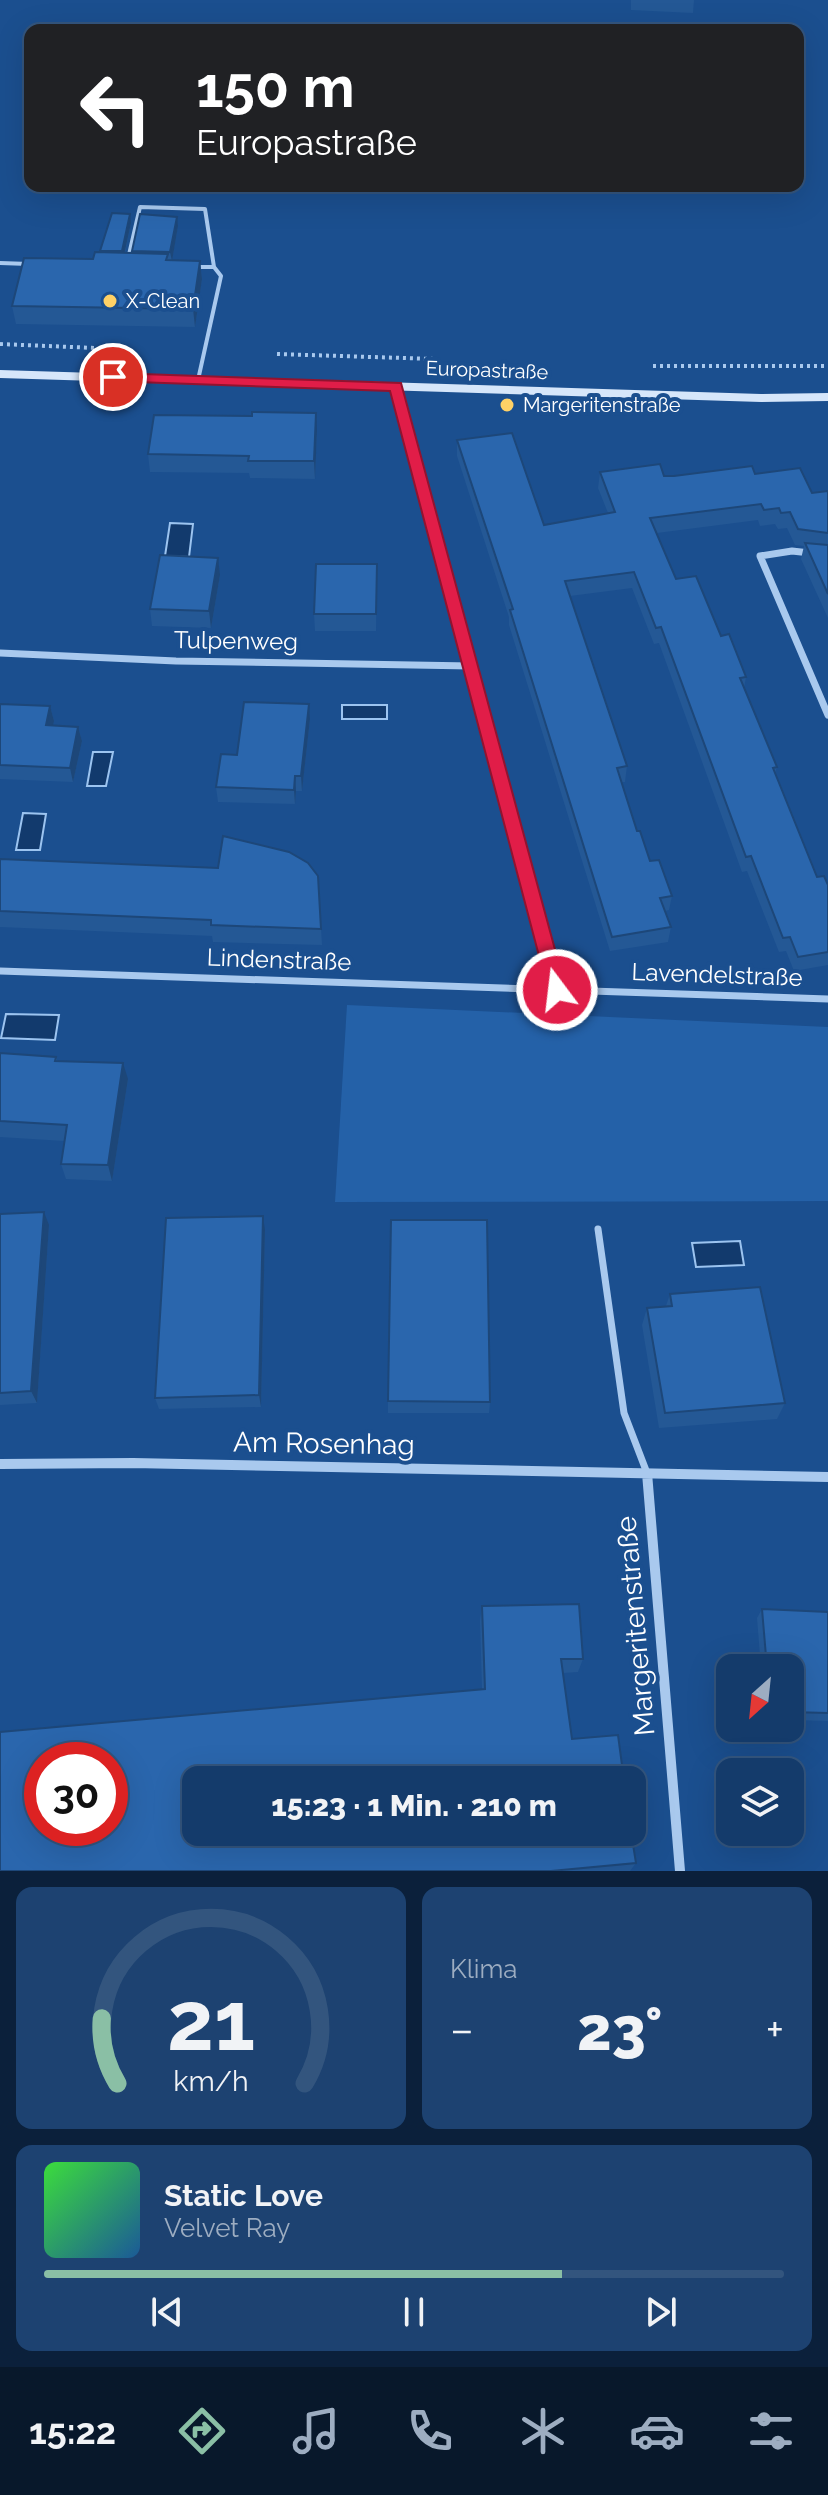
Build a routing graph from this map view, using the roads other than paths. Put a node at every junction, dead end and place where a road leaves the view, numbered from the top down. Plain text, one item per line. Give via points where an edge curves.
1 (0, 263) edge
2 (32, 264) edge
3 (127, 266) edge
4 (185, 267) edge
5 (214, 267) junction
6 (0, 374) edge
7 (198, 380) junction
8 (396, 387) junction
9 (828, 397) edge
10 (828, 555) edge
11 (0, 653) edge
12 (471, 666) junction
13 (828, 715) edge
14 (0, 971) edge
15 (557, 990) junction
16 (828, 999) edge
17 (598, 1229) dead end
18 (0, 1464) edge
19 (647, 1473) junction
20 (828, 1477) edge
21 (680, 1871) edge

1 - 2 lane
3 - 5 lane via 140,207 205,209
4 - 5 lane
5 - 7 lane via 221,276
6 - 7 main road, Europastraße
7 - 8 main road, Europastraße
8 - 9 main road, Europastraße
8 - 12 street
10 - 13 street via 792,551 760,556
11 - 12 street, Tulpenweg
12 - 15 street
14 - 15 street, Lindenstraße
15 - 16 street, Lavendelstraße
17 - 19 lane via 624,1413
18 - 19 street, Am Rosenhag
19 - 20 street, Am Rosenhag
19 - 21 street, Margeritenstraße

